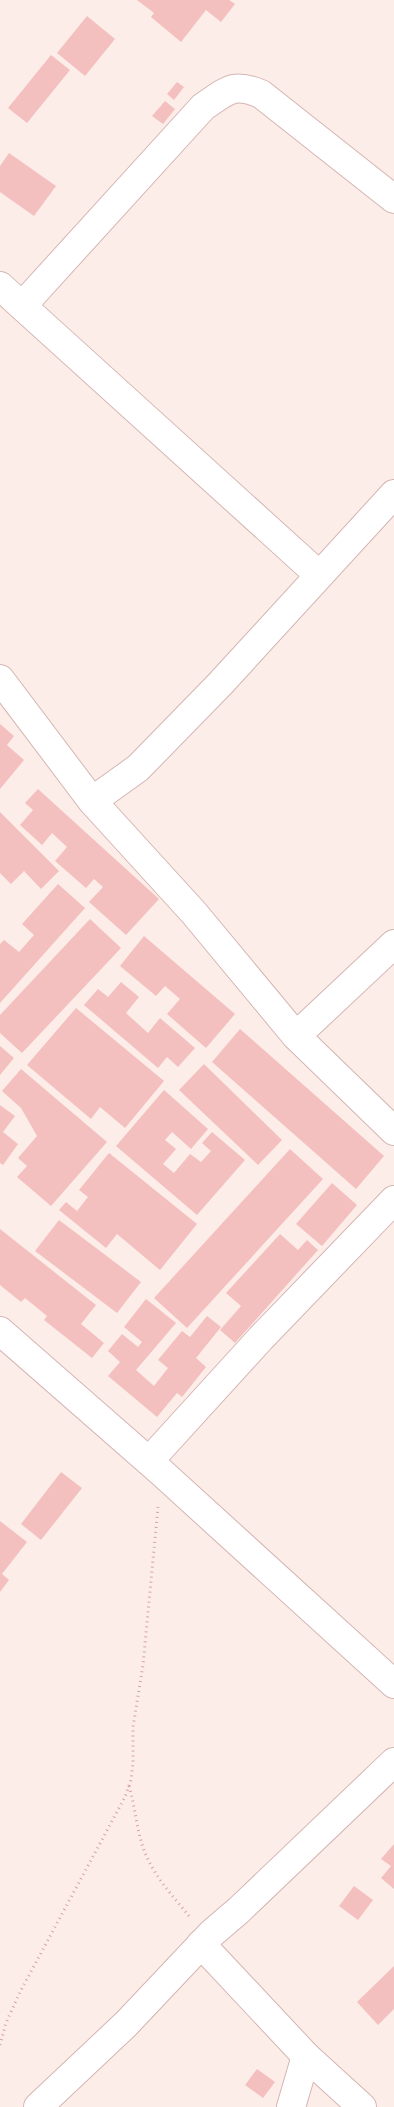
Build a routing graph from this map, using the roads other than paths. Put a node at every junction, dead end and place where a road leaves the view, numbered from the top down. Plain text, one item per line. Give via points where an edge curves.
1 (394, 199) edge
2 (0, 286) edge
3 (22, 306) junction
4 (394, 494) edge
5 (319, 574) junction
6 (0, 679) edge
7 (92, 801) junction
8 (394, 944) edge
9 (296, 1036) junction
10 (394, 1131) edge
11 (394, 1200) edge
12 (0, 1331) edge
13 (155, 1466) junction
14 (394, 1684) edge
15 (394, 1762) edge
16 (206, 1939) junction
17 (306, 2056) junction
18 (38, 2107) edge
19 (291, 2107) edge
20 (362, 2107) edge

1 - 3 street via 262,94 245,88 228,90 203,107
2 - 3 street
3 - 5 street
4 - 5 street
5 - 7 street via 220,684 138,768
6 - 7 street
7 - 9 street via 194,913
8 - 9 street
9 - 10 street
11 - 13 street via 261,1338
12 - 13 street
13 - 14 street
15 - 16 street
16 - 17 street
16 - 18 street via 126,2024
17 - 19 street
17 - 20 street

